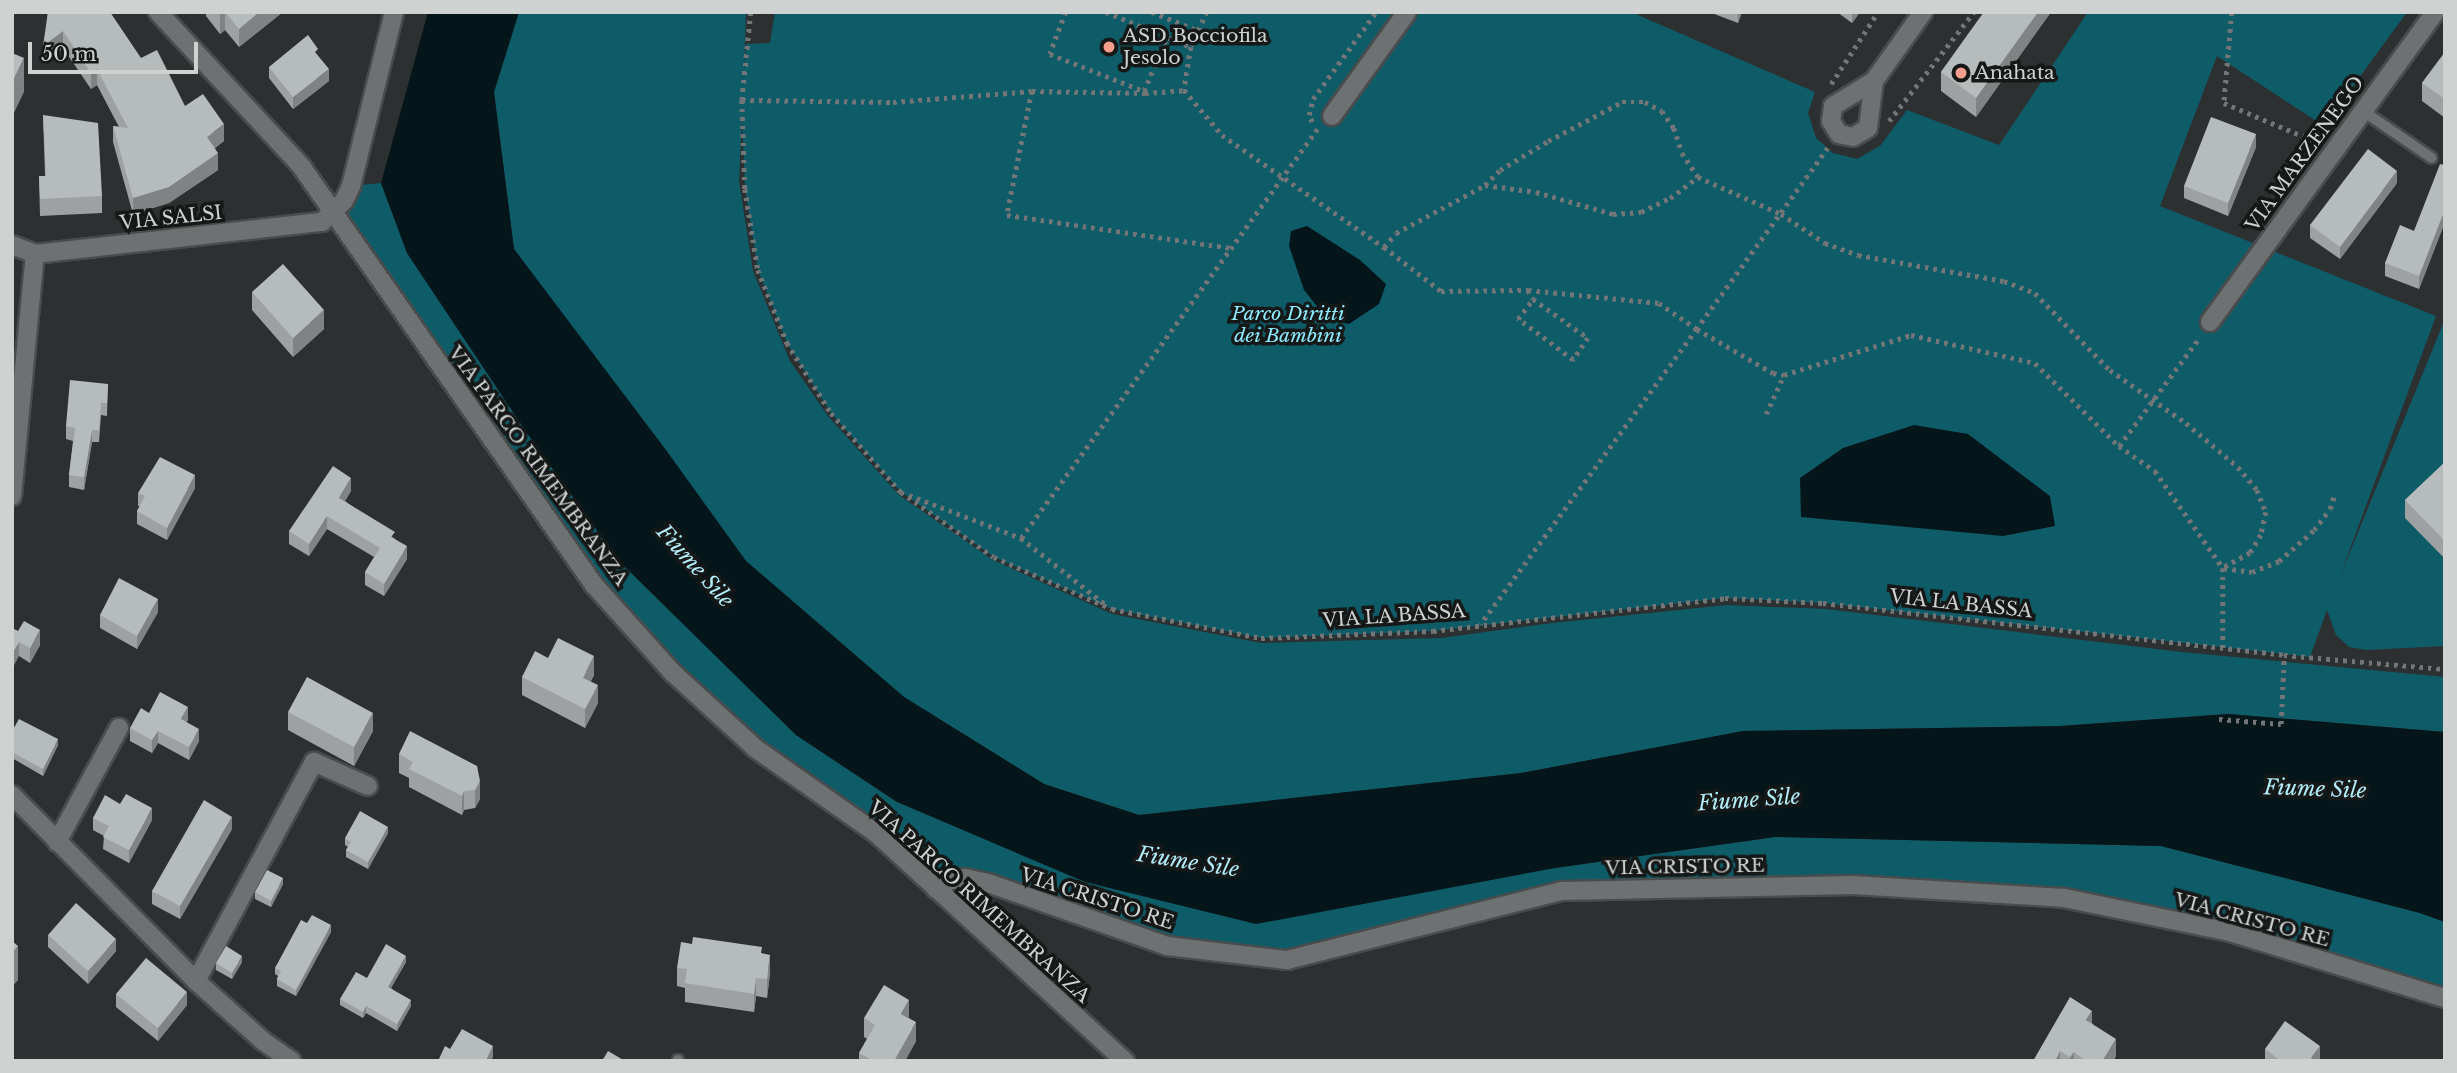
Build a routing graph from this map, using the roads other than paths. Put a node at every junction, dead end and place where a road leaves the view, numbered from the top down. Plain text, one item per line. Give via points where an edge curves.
1 (158, 12) edge
2 (394, 12) edge
3 (1407, 12) edge
4 (1923, 12) edge
5 (2435, 12) edge
6 (1874, 81) dead end
7 (2363, 111) junction
8 (1332, 116) dead end
9 (2432, 159) dead end
10 (333, 213) junction
11 (12, 245) edge
12 (35, 254) junction
13 (2206, 328) road end
14 (12, 496) edge
15 (119, 728) dead end
16 (368, 786) dead end
17 (12, 795) edge
18 (57, 842) junction
19 (936, 888) junction
20 (195, 981) junction
21 (2445, 998) edge
22 (292, 1061) edge
23 (1125, 1061) edge

1 - 10 street, VIA PARCO RIMEMBRANZA via 301,166
2 - 10 street via 351,186
3 - 8 street
4 - 6 street
5 - 7 street, VIA MARZENEGO
7 - 9 lane
7 - 13 street, VIA MARZENEGO
10 - 12 street, VIA SALSI via 322,222
10 - 19 street, VIA PARCO RIMEMBRANZA via 594,585 673,673 755,748 876,834
11 - 12 street, VIA SALSI
12 - 14 street
15 - 18 street
16 - 20 street via 314,762
17 - 18 street
18 - 20 street
19 - 21 street, VIA CRISTO RE via 965,878 1167,946 1287,960 1562,891 1853,884 2064,898 2230,932
19 - 23 street, VIA PARCO RIMEMBRANZA
20 - 22 street

